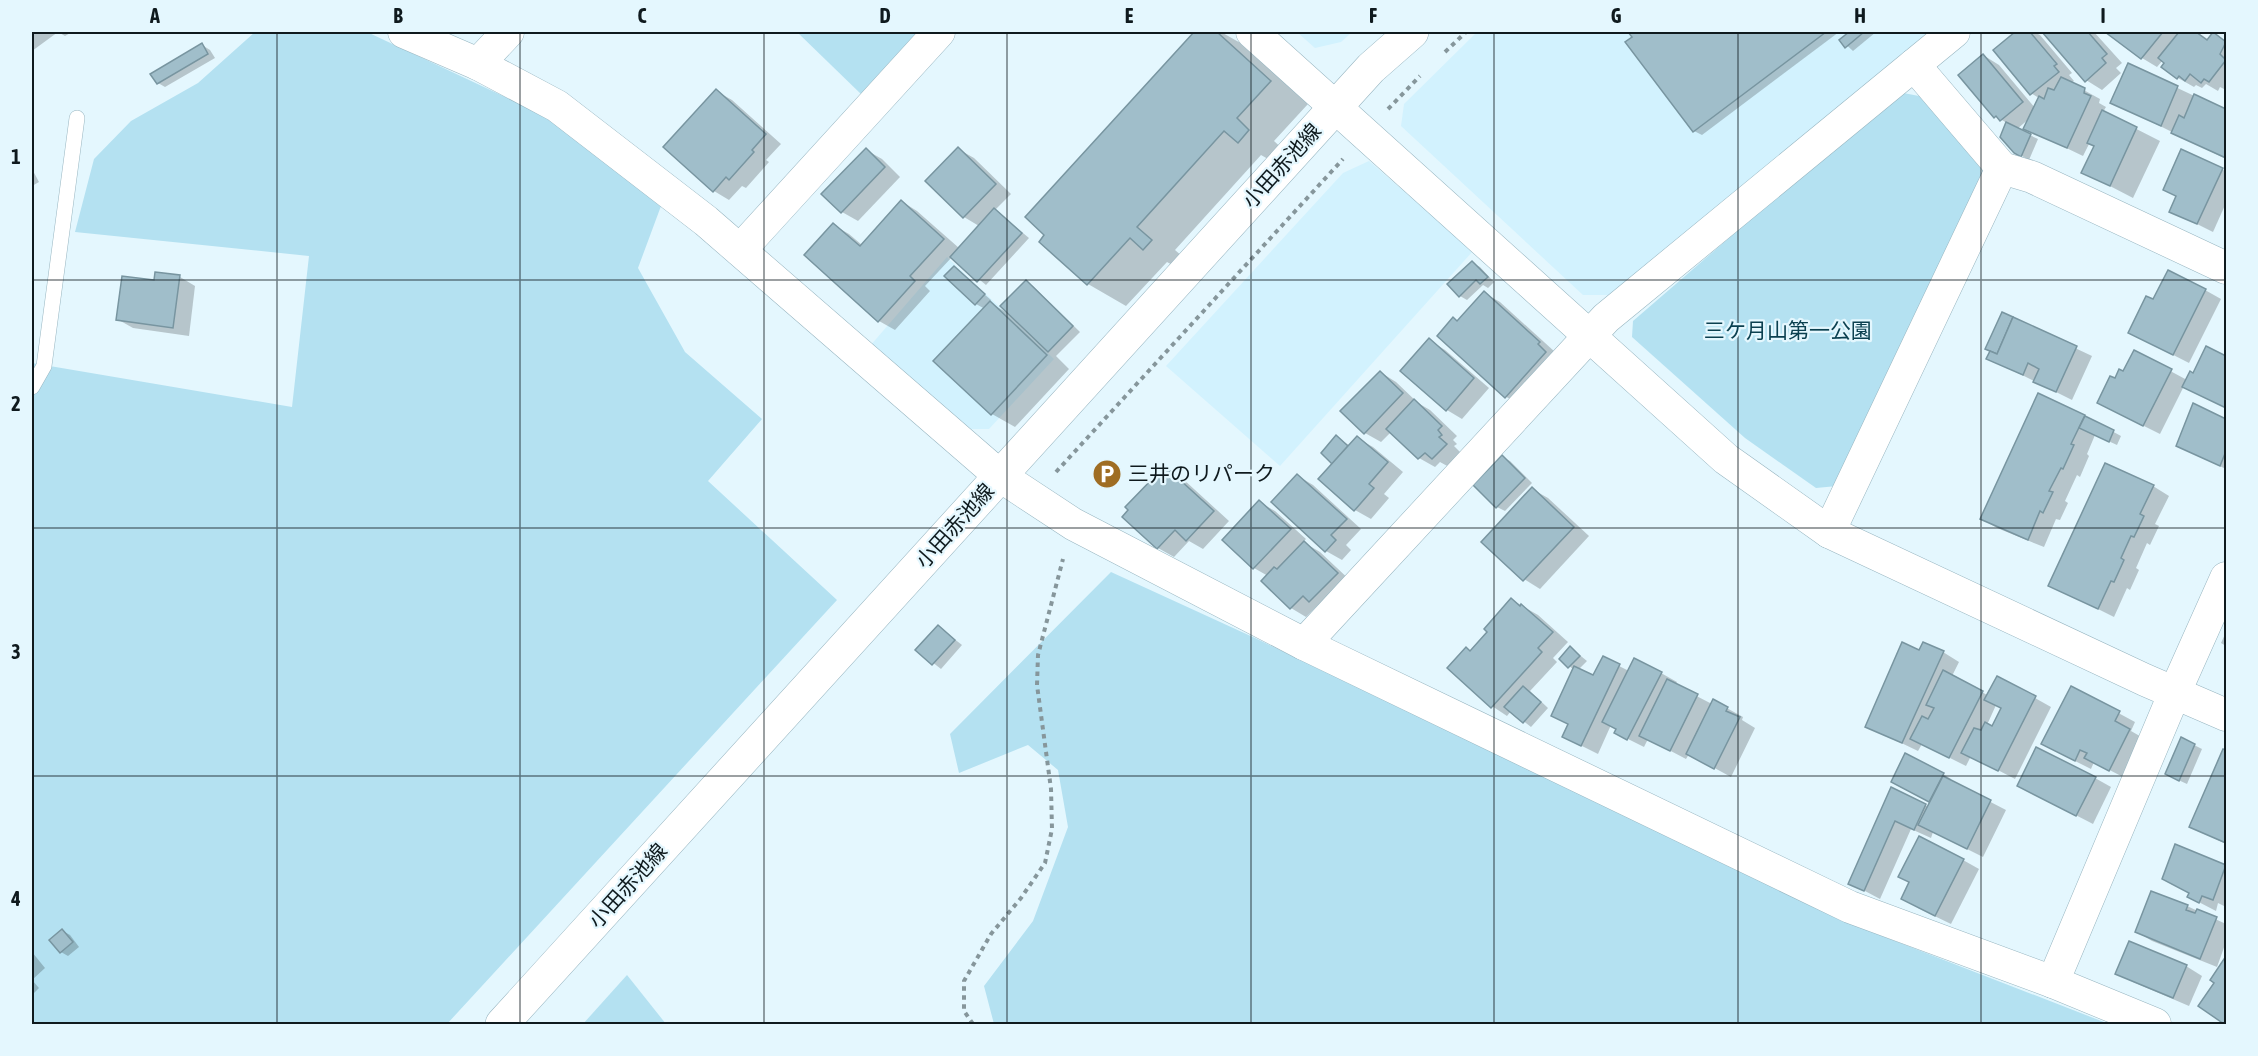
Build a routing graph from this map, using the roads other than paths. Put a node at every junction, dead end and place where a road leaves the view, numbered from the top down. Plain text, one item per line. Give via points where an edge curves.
1 (404, 32) edge
2 (508, 32) edge
3 (939, 32) edge
4 (1252, 32) edge
5 (1412, 32) edge
6 (1954, 32) edge
7 (478, 64) junction
8 (1914, 65) junction
9 (1335, 107) junction
10 (77, 118) dead end
11 (2002, 168) junction
12 (740, 250) junction
13 (2226, 268) edge
14 (1588, 336) junction
15 (32, 387) edge
16 (1000, 476) junction
17 (1828, 532) junction
18 (2226, 578) edge
19 (1304, 644) junction
20 (2175, 692) junction
21 (2226, 715) edge
22 (2053, 982) junction
23 (502, 1024) edge
24 (2155, 1024) edge

1 - 7 street
2 - 7 street
3 - 12 street
4 - 9 street
5 - 9 street, 小田赤池線
6 - 8 street
7 - 12 street via 557,106
8 - 11 street
8 - 14 street
9 - 14 street
9 - 16 street, 小田赤池線
10 - 15 lane via 44,366
11 - 13 street via 2032,177
11 - 17 street
12 - 16 street
14 - 17 street via 1726,459
14 - 19 street
16 - 19 street via 1073,524
16 - 23 street, 小田赤池線
17 - 20 street
18 - 20 street
19 - 22 street via 1850,908
20 - 21 street
20 - 22 street
22 - 24 street

